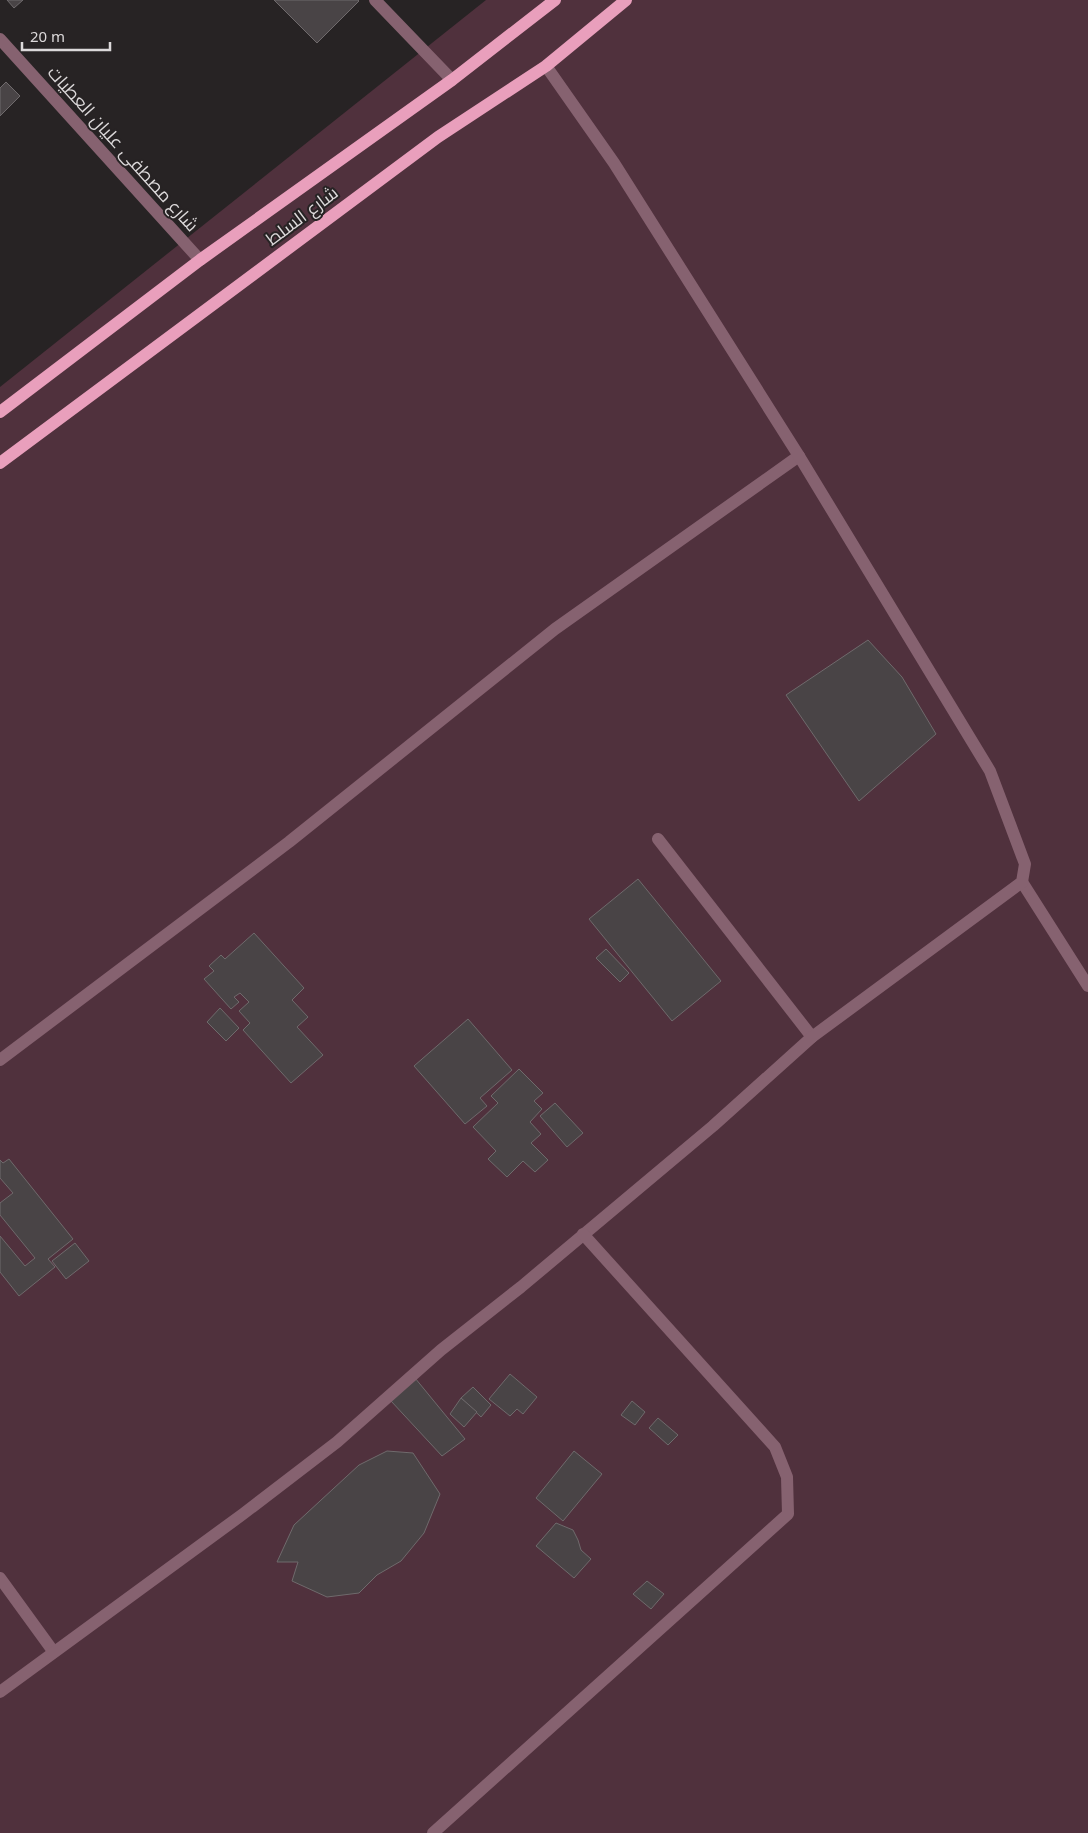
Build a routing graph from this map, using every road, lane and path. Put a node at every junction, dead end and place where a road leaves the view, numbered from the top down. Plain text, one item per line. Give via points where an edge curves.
1 (376, 0) edge
2 (555, 0) edge
3 (626, 0) edge
4 (0, 40) edge
5 (546, 66) junction
6 (452, 80) junction
7 (200, 260) junction
8 (0, 412) edge
9 (799, 456) junction
10 (0, 463) edge
11 (658, 839) dead end
12 (1022, 882) junction
13 (1088, 986) edge
14 (812, 1037) junction
15 (0, 1060) edge
16 (583, 1234) junction
17 (0, 1578) edge
18 (53, 1651) junction
19 (0, 1692) edge
20 (433, 1833) edge

1 - 6 street
2 - 6 main road, شارع السلط
3 - 5 main road, شارع السلط
4 - 7 street, شارع مصطفى عليان العطيات
5 - 9 street via 614,162
5 - 10 main road, شارع السلط via 438,137
6 - 7 main road, شارع السلط
7 - 8 main road, شارع السلط
9 - 12 street via 990,771 1025,864
9 - 15 street via 555,629 288,842
11 - 14 street
12 - 13 street
12 - 14 street
14 - 16 street via 713,1126
16 - 18 street via 441,1350 337,1442
16 - 20 street via 775,1447 787,1477 788,1514
17 - 18 street
18 - 19 street

